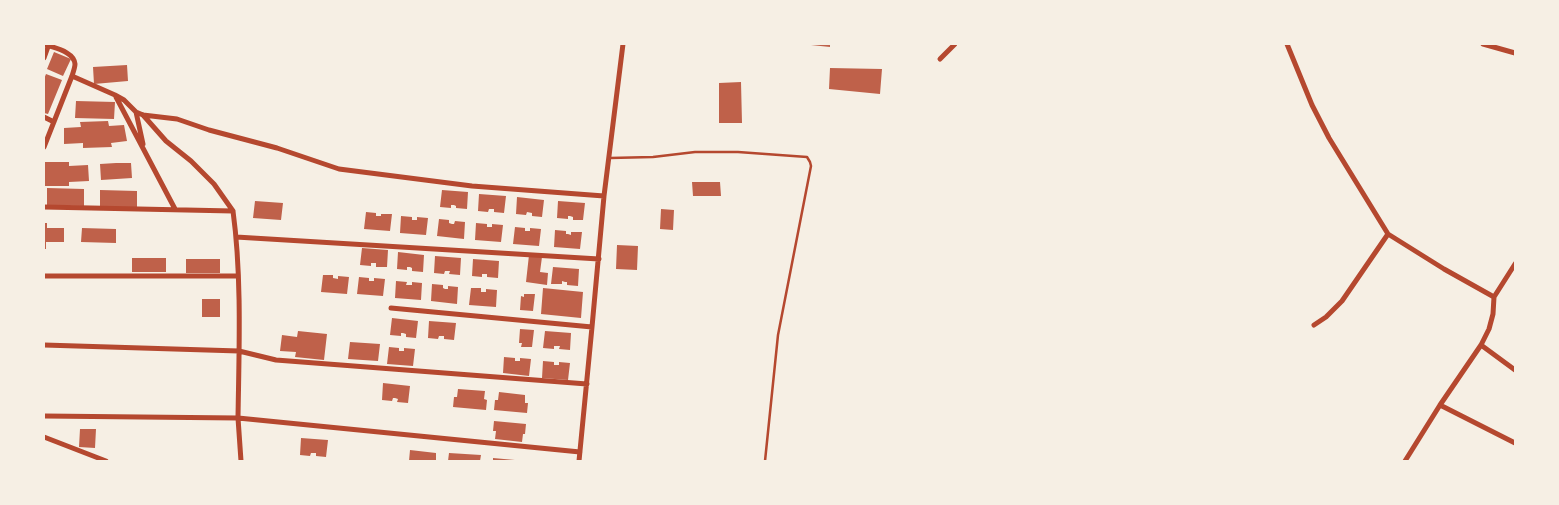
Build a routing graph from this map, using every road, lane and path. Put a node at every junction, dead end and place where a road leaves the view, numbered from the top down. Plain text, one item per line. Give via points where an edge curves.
1 (623, 44) edge
2 (955, 44) edge
3 (1287, 44) edge
4 (1482, 44) edge
5 (48, 45) edge
6 (1497, 45) edge
7 (1515, 53) edge
8 (44, 58) edge
9 (940, 59) dead end
10 (72, 76) junction
11 (115, 95) junction
12 (136, 112) junction
13 (143, 115) junction
14 (44, 118) edge
15 (54, 122) junction
16 (44, 147) edge
17 (145, 152) junction
18 (610, 158) junction
19 (604, 196) junction
20 (44, 207) edge
21 (175, 209) junction
22 (233, 211) junction
23 (1388, 234) junction
24 (236, 237) junction
25 (599, 259) junction
26 (1515, 264) edge
27 (44, 276) edge
28 (238, 276) junction
29 (1494, 297) junction
30 (391, 308) dead end
31 (1314, 326) dead end
32 (592, 327) junction
33 (44, 345) edge
34 (1481, 345) junction
35 (239, 351) junction
36 (1515, 370) edge
37 (587, 384) junction
38 (1440, 405) junction
39 (44, 416) edge
40 (238, 418) junction
41 (44, 437) edge
42 (1515, 443) edge
43 (580, 452) junction
44 (106, 461) edge
45 (241, 461) edge
46 (579, 461) edge
47 (765, 461) edge
48 (1405, 461) edge

1 - 18 street
2 - 9 street
3 - 23 street via 1329,138
4 - 6 street
5 - 8 street
5 - 10 street via 72,57 75,64
6 - 7 street
10 - 11 street
10 - 15 street
11 - 12 street
11 - 17 street
12 - 13 street
12 - 17 street
13 - 19 street via 177,119 339,169 472,186
13 - 22 street via 166,141 214,184
14 - 15 street
15 - 16 street
17 - 21 street
18 - 19 street
18 - 47 lane via 738,152 807,157 810,162 778,335
19 - 25 street
20 - 21 street
21 - 22 street
22 - 24 street
23 - 29 street
23 - 31 street via 1339,305
24 - 25 street
24 - 28 street
25 - 32 street
26 - 29 street
27 - 28 street
28 - 35 street
29 - 34 street via 1489,329
30 - 32 street
32 - 37 street
33 - 35 street
34 - 36 street
34 - 38 street
35 - 37 street via 276,360
35 - 40 street
37 - 43 street
38 - 42 street
38 - 48 street
39 - 40 street
40 - 43 street
40 - 45 street
41 - 44 street
43 - 46 street

